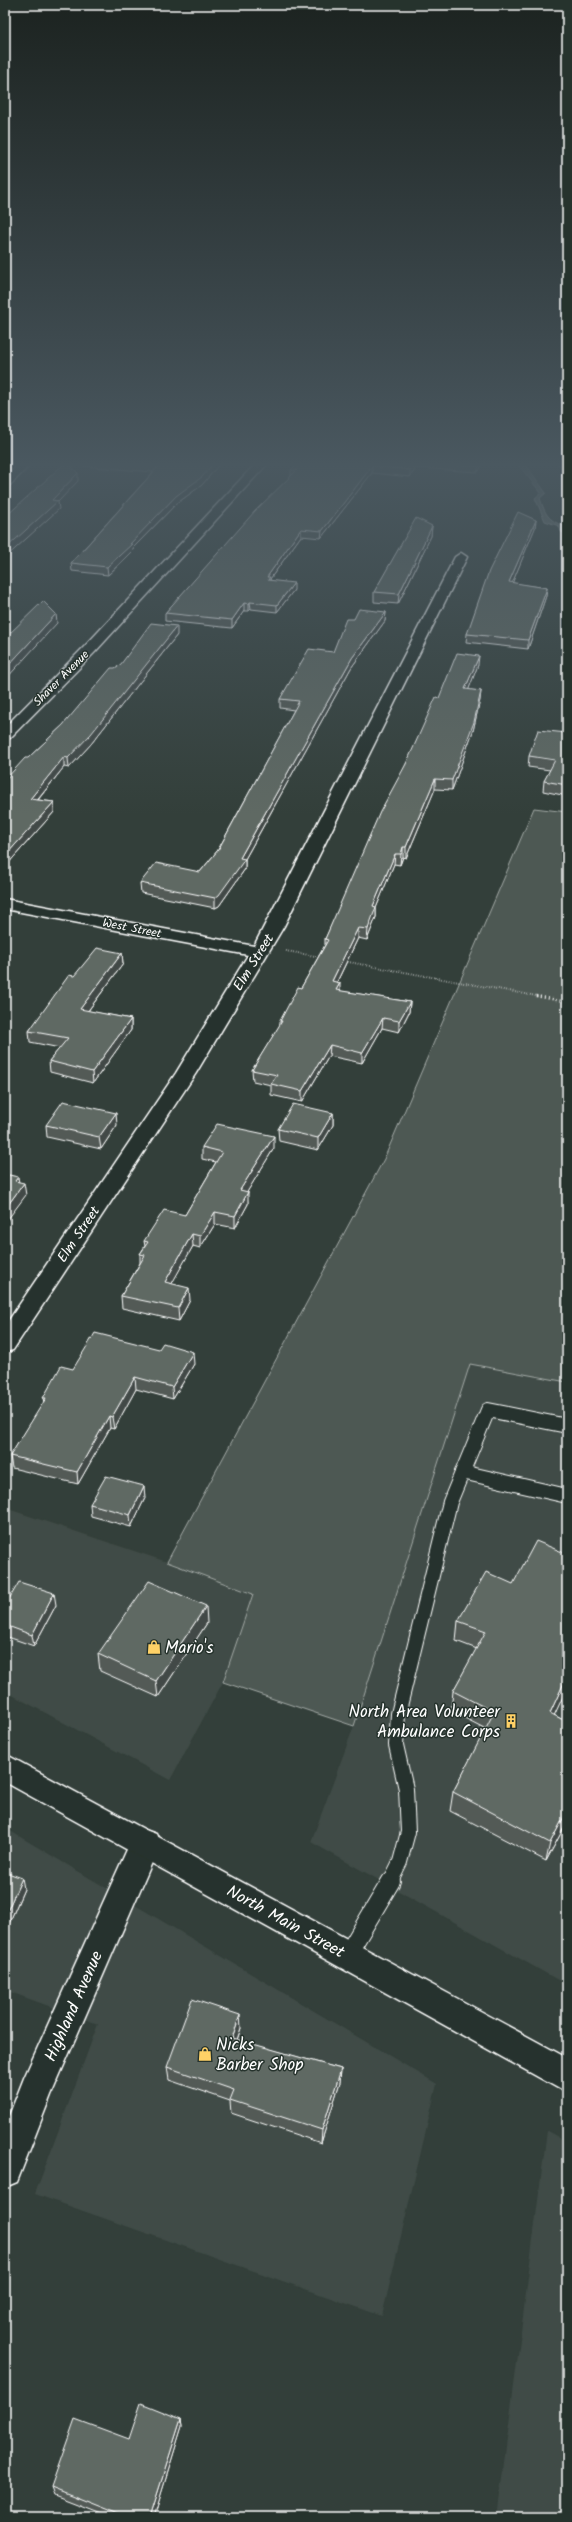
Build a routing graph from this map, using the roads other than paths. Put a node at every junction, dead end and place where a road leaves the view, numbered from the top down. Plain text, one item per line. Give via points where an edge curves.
1 (154, 580) edge
2 (450, 580) edge
3 (5, 735) edge
4 (5, 904) edge
5 (261, 949) junction
6 (5, 1344) edge
7 (567, 1426) edge
8 (462, 1472) junction
9 (567, 1496) edge
10 (5, 1767) edge
11 (145, 1844) junction
12 (347, 1955) junction
13 (567, 2076) edge
14 (5, 2170) edge

1 - 3 street, Shaver Avenue
2 - 5 street, Elm Street via 325,830
4 - 5 street, West Street
5 - 6 street, Elm Street via 186,1073
7 - 8 lane via 488,1410
8 - 9 lane
8 - 12 lane via 450,1502 398,1714 396,1745 406,1789 408,1832 400,1862 387,1889
10 - 11 street, North Main Street
11 - 12 street, North Main Street
11 - 14 street, Highland Avenue via 36,2090
12 - 13 street, North Main Street

